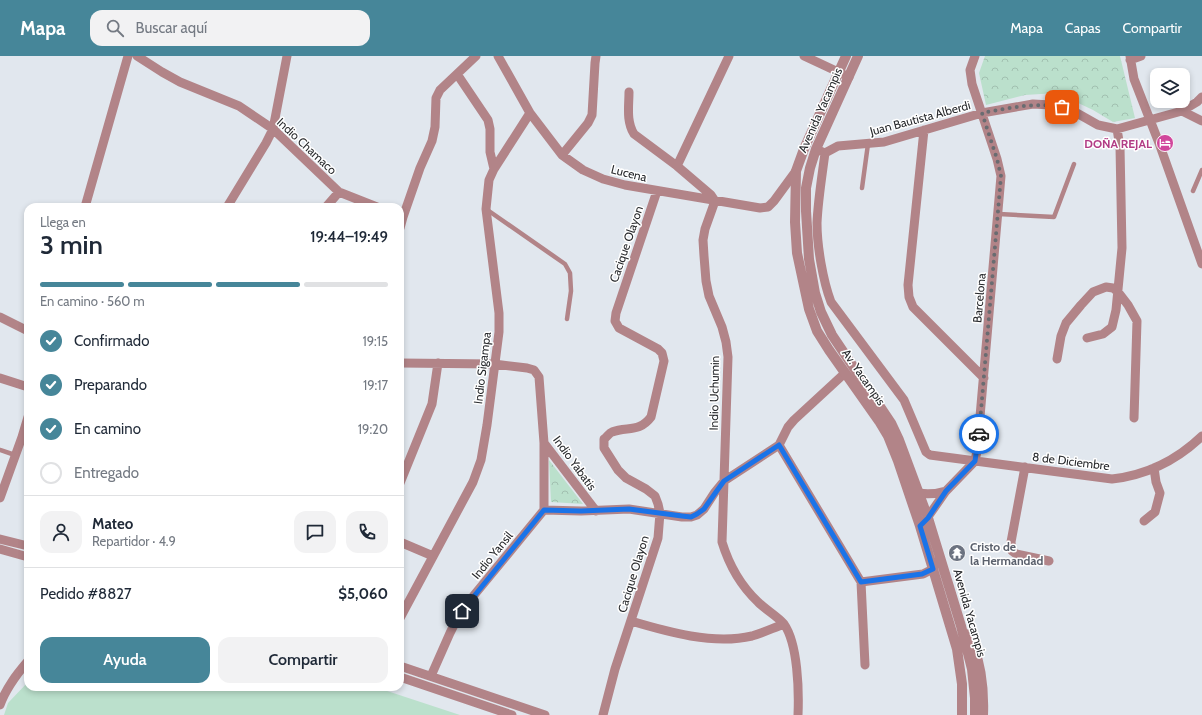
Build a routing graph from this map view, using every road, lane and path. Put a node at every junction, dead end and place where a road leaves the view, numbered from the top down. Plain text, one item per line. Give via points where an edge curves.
1 (128, 56) edge
2 (137, 56) edge
3 (286, 56) edge
4 (476, 56) edge
5 (498, 56) edge
6 (596, 56) edge
7 (729, 56) edge
8 (804, 56) edge
9 (846, 56) edge
10 (858, 56) edge
11 (975, 56) edge
12 (1141, 56) edge
13 (1130, 58) edge
14 (839, 72) junction
15 (457, 74) junction
16 (849, 77) junction
17 (629, 92) dead end
18 (1202, 97) edge
19 (1182, 111) junction
20 (530, 113) junction
21 (982, 113) junction
22 (1149, 120) junction
23 (1202, 121) edge
24 (273, 129) junction
25 (1117, 129) junction
26 (924, 130) junction
27 (868, 144) junction
28 (820, 151) junction
29 (562, 155) junction
30 (1074, 164) dead end
31 (677, 166) junction
32 (494, 169) junction
33 (1202, 170) edge
34 (796, 172) junction
35 (862, 188) dead end
36 (657, 191) junction
37 (1193, 191) dead end
38 (339, 192) junction
39 (715, 201) junction
40 (86, 203) edge
41 (229, 203) edge
42 (329, 203) edge
43 (367, 203) edge
44 (404, 208) edge
45 (486, 209) junction
46 (999, 214) junction
47 (1200, 249) edge
48 (1202, 264) edge
49 (1118, 292) junction
50 (0, 318) edge
51 (567, 319) dead end
52 (24, 329) edge
53 (1086, 338) dead end
54 (1057, 359) dead end
55 (404, 363) edge
56 (438, 363) junction
57 (494, 364) junction
58 (845, 373) junction
59 (0, 378) edge
60 (984, 378) junction
61 (24, 386) edge
62 (1134, 418) dead end
63 (1202, 436) edge
64 (24, 440) edge
65 (544, 443) junction
66 (779, 445) junction
67 (0, 450) edge
68 (15, 455) junction
69 (975, 461) junction
70 (1025, 467) junction
71 (1154, 468) junction
72 (404, 473) edge
73 (724, 481) junction
74 (946, 491) junction
75 (919, 493) junction
76 (0, 498) edge
77 (544, 510) junction
78 (596, 511) junction
79 (660, 513) junction
80 (928, 518) junction
81 (1144, 521) dead end
82 (920, 526) junction
83 (0, 539) edge
84 (404, 544) edge
85 (24, 545) edge
86 (0, 549) edge
87 (24, 556) edge
88 (433, 556) junction
89 (940, 556) junction
90 (1049, 561) dead end
91 (933, 569) junction
92 (861, 582) junction
93 (404, 610) edge
94 (631, 621) junction
95 (784, 624) junction
96 (961, 626) junction
97 (865, 665) dead end
98 (24, 666) edge
99 (404, 667) edge
100 (432, 676) junction
101 (404, 677) edge
102 (0, 705) edge
103 (512, 715) edge
104 (545, 715) edge
105 (603, 715) edge
106 (798, 715) edge
107 (962, 715) edge
108 (975, 715) edge
109 (984, 715) edge

1 - 40 street
2 - 24 street, Indio Chamaco via 174,79 239,106
3 - 24 street
4 - 15 street
5 - 20 street, Lucena
6 - 29 street via 592,115
7 - 31 street
8 - 14 street
9 - 14 street, Av. Yacampis
10 - 16 street, Avenida Yacampis
11 - 21 street, Barcelona via 970,70
12 - 13 street
13 - 22 street via 1134,79
14 - 16 street
14 - 34 street, Av. Yacampis
15 - 32 street via 488,120
15 - 44 street via 440,90 436,98 432,141
16 - 28 street, Avenida Yacampis
17 - 31 street via 630,128 634,134
18 - 19 street, Juan Bautista Alberdi
19 - 22 street, Juan Bautista Alberdi
19 - 23 street
20 - 29 street, Lucena
20 - 32 street, Indio Sigampa
21 - 25 street, Juan Bautista Alberdi via 1033,104 1051,105 1075,112 1098,125
21 - 26 street, Juan Bautista Alberdi
21 - 46 street, Barcelona via 1001,176
22 - 25 street, Juan Bautista Alberdi
22 - 47 street
24 - 38 street, Indio Chamaco
24 - 41 street
25 - 49 street via 1120,147 1122,248
26 - 27 street, Juan Bautista Alberdi
26 - 60 street via 909,296 913,307
27 - 28 street, Juan Bautista Alberdi via 849,144
27 - 35 lane
28 - 69 street, 8 de Diciembre via 818,243 831,302 904,400 926,452 930,455
28 - 75 street, Avenida Yacampis via 806,188 809,259 815,293 832,335 891,423
29 - 36 street, Lucena via 583,170 603,179
30 - 46 lane via 1054,217
31 - 39 street
32 - 45 street, Indio Sigampa via 487,192
33 - 37 lane
34 - 39 street, Lucena via 768,207 751,208
34 - 58 street, Av. Yacampis via 797,253 807,303 817,331
36 - 39 street, Lucena
36 - 79 street, Cacique Olayon via 615,321 618,328 658,349 664,361 651,417 639,428 611,432 604,439 604,448 626,478 655,496
38 - 42 street
38 - 43 street, Indio Chamaco
39 - 73 street, Indio Uchumin via 703,240 709,296 722,327 728,357
45 - 51 lane via 565,264 570,273 571,291
45 - 57 street, Indio Sigampa via 499,313
46 - 60 street, Barcelona
47 - 48 street
49 - 53 street via 1112,327 1104,334
49 - 54 street via 1106,287 1093,292 1081,304 1066,323
49 - 62 street via 1137,322
50 - 52 street
55 - 56 street, Indio Yabatis
56 - 57 street, Indio Yabatis
56 - 72 street via 432,404
57 - 65 street, Indio Yabatis via 534,370 540,378
57 - 88 street, Indio Sigampa via 481,460 473,482
58 - 66 street via 794,420
58 - 82 street, Av. Yacampis via 888,436
59 - 61 street
60 - 69 street, Barcelona
63 - 71 street, 8 de Diciembre via 1190,448
64 - 68 street
65 - 77 street
65 - 78 street, Indio Yabatis
66 - 73 street
66 - 92 street
67 - 68 lane
68 - 76 street
69 - 70 street, 8 de Diciembre
69 - 74 street
70 - 71 street, 8 de Diciembre via 1112,479
70 - 90 street via 1011,542 1012,551
71 - 81 street via 1160,493 1155,512
73 - 79 street via 704,509 697,514 691,517
73 - 95 street, Indio Uchumin via 722,542 727,559 746,590
74 - 75 street via 927,495
74 - 80 street
75 - 80 street, Avenida Yacampis
77 - 78 street
77 - 100 street, Indio Yansil via 462,611
78 - 79 street via 629,509
79 - 94 street, Cacique Olayon via 658,538
80 - 82 street
80 - 89 street, Avenida Yacampis
82 - 91 street, Av. Yacampis
83 - 85 street
84 - 88 street
86 - 87 street
88 - 93 street, Indio Sigampa
89 - 91 street
89 - 96 street, Avenida Yacampis
91 - 92 street via 922,574
91 - 107 street, Av. Yacampis via 957,648 962,684
92 - 97 street
94 - 95 street via 675,634 714,638 751,636
94 - 105 street, Cacique Olayon
95 - 106 street, Indio Uchumin via 794,655 799,694
96 - 108 street, Avenida Yacampis via 972,669
96 - 109 street via 975,649 982,684
98 - 102 street via 14,677
99 - 100 street
100 - 104 street
101 - 103 street

